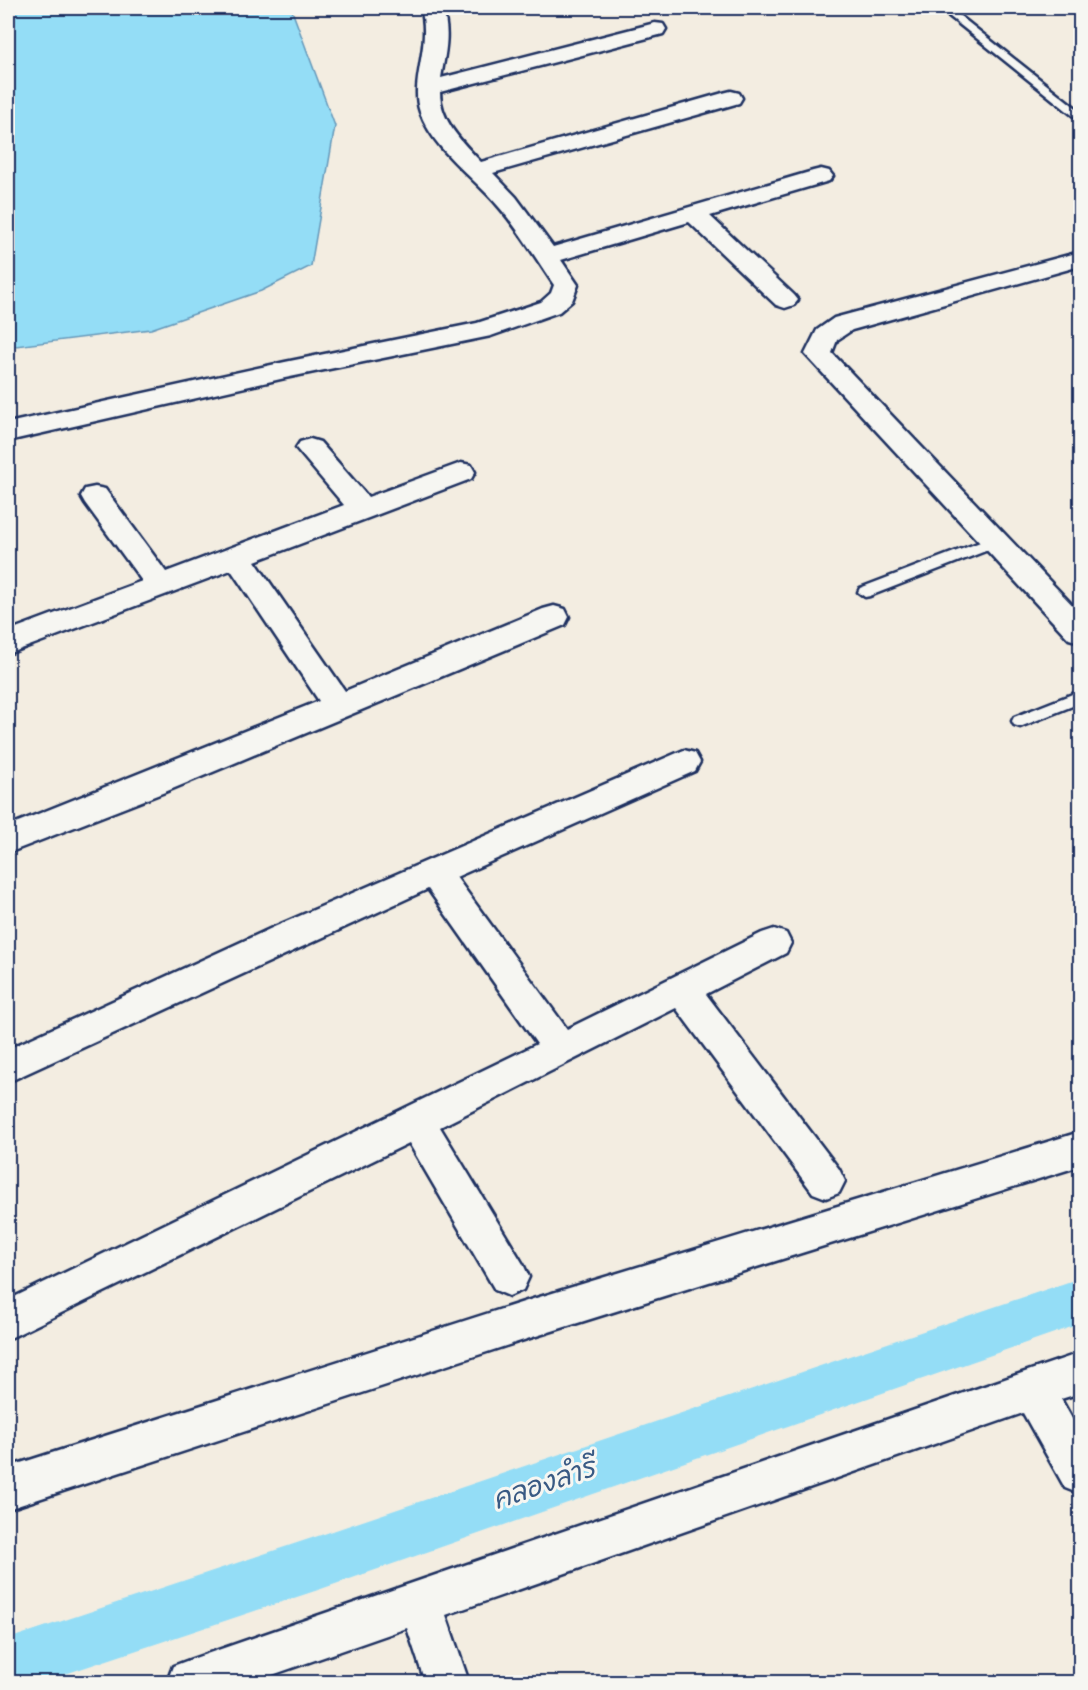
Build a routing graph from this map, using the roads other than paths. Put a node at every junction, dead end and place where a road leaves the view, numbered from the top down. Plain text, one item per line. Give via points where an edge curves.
1 (432, 8) edge
2 (944, 8) edge
3 (655, 29) dead end
4 (430, 88) junction
5 (731, 98) dead end
6 (1080, 116) edge
7 (477, 170) junction
8 (821, 176) dead end
9 (693, 213) junction
10 (546, 257) junction
11 (1080, 259) edge
12 (785, 300) dead end
13 (8, 432) edge
14 (310, 448) dead end
15 (460, 472) dead end
16 (95, 495) dead end
17 (363, 509) junction
18 (996, 541) junction
19 (237, 556) junction
20 (160, 585) junction
21 (865, 592) dead end
22 (554, 616) dead end
23 (1080, 631) edge
24 (8, 643) edge
25 (1080, 697) edge
26 (339, 706) junction
27 (1020, 721) dead end
28 (684, 762) dead end
29 (8, 840) edge
30 (434, 872) junction
31 (774, 943) dead end
32 (682, 989) junction
33 (561, 1049) junction
34 (8, 1066) edge
35 (416, 1121) junction
36 (1080, 1149) edge
37 (826, 1181) dead end
38 (510, 1277) dead end
39 (8, 1320) edge
40 (1080, 1373) edge
41 (1032, 1388) junction
42 (1080, 1473) edge
43 (8, 1488) edge
44 (420, 1602) junction
45 (189, 1683) edge
46 (447, 1683) edge

1 - 4 street via 437,20
2 - 6 lane
3 - 4 street
4 - 7 street via 435,121
5 - 7 street
7 - 10 street via 508,202
8 - 9 street
9 - 10 street
9 - 12 street
10 - 13 street via 566,285 563,296 550,307 482,330
11 - 18 street via 843,324 826,336 818,354
14 - 17 street
15 - 17 street
16 - 20 street
17 - 19 street
18 - 21 lane
18 - 23 street
19 - 20 street
19 - 26 street
20 - 24 street
22 - 26 street
25 - 27 lane
26 - 29 street
28 - 30 street
30 - 33 street
30 - 34 street
31 - 32 street
32 - 33 street
32 - 37 street
33 - 35 street
35 - 38 street
35 - 39 street
36 - 43 street via 533,1318
40 - 41 street
41 - 42 street
41 - 44 street
44 - 45 street
44 - 46 street

